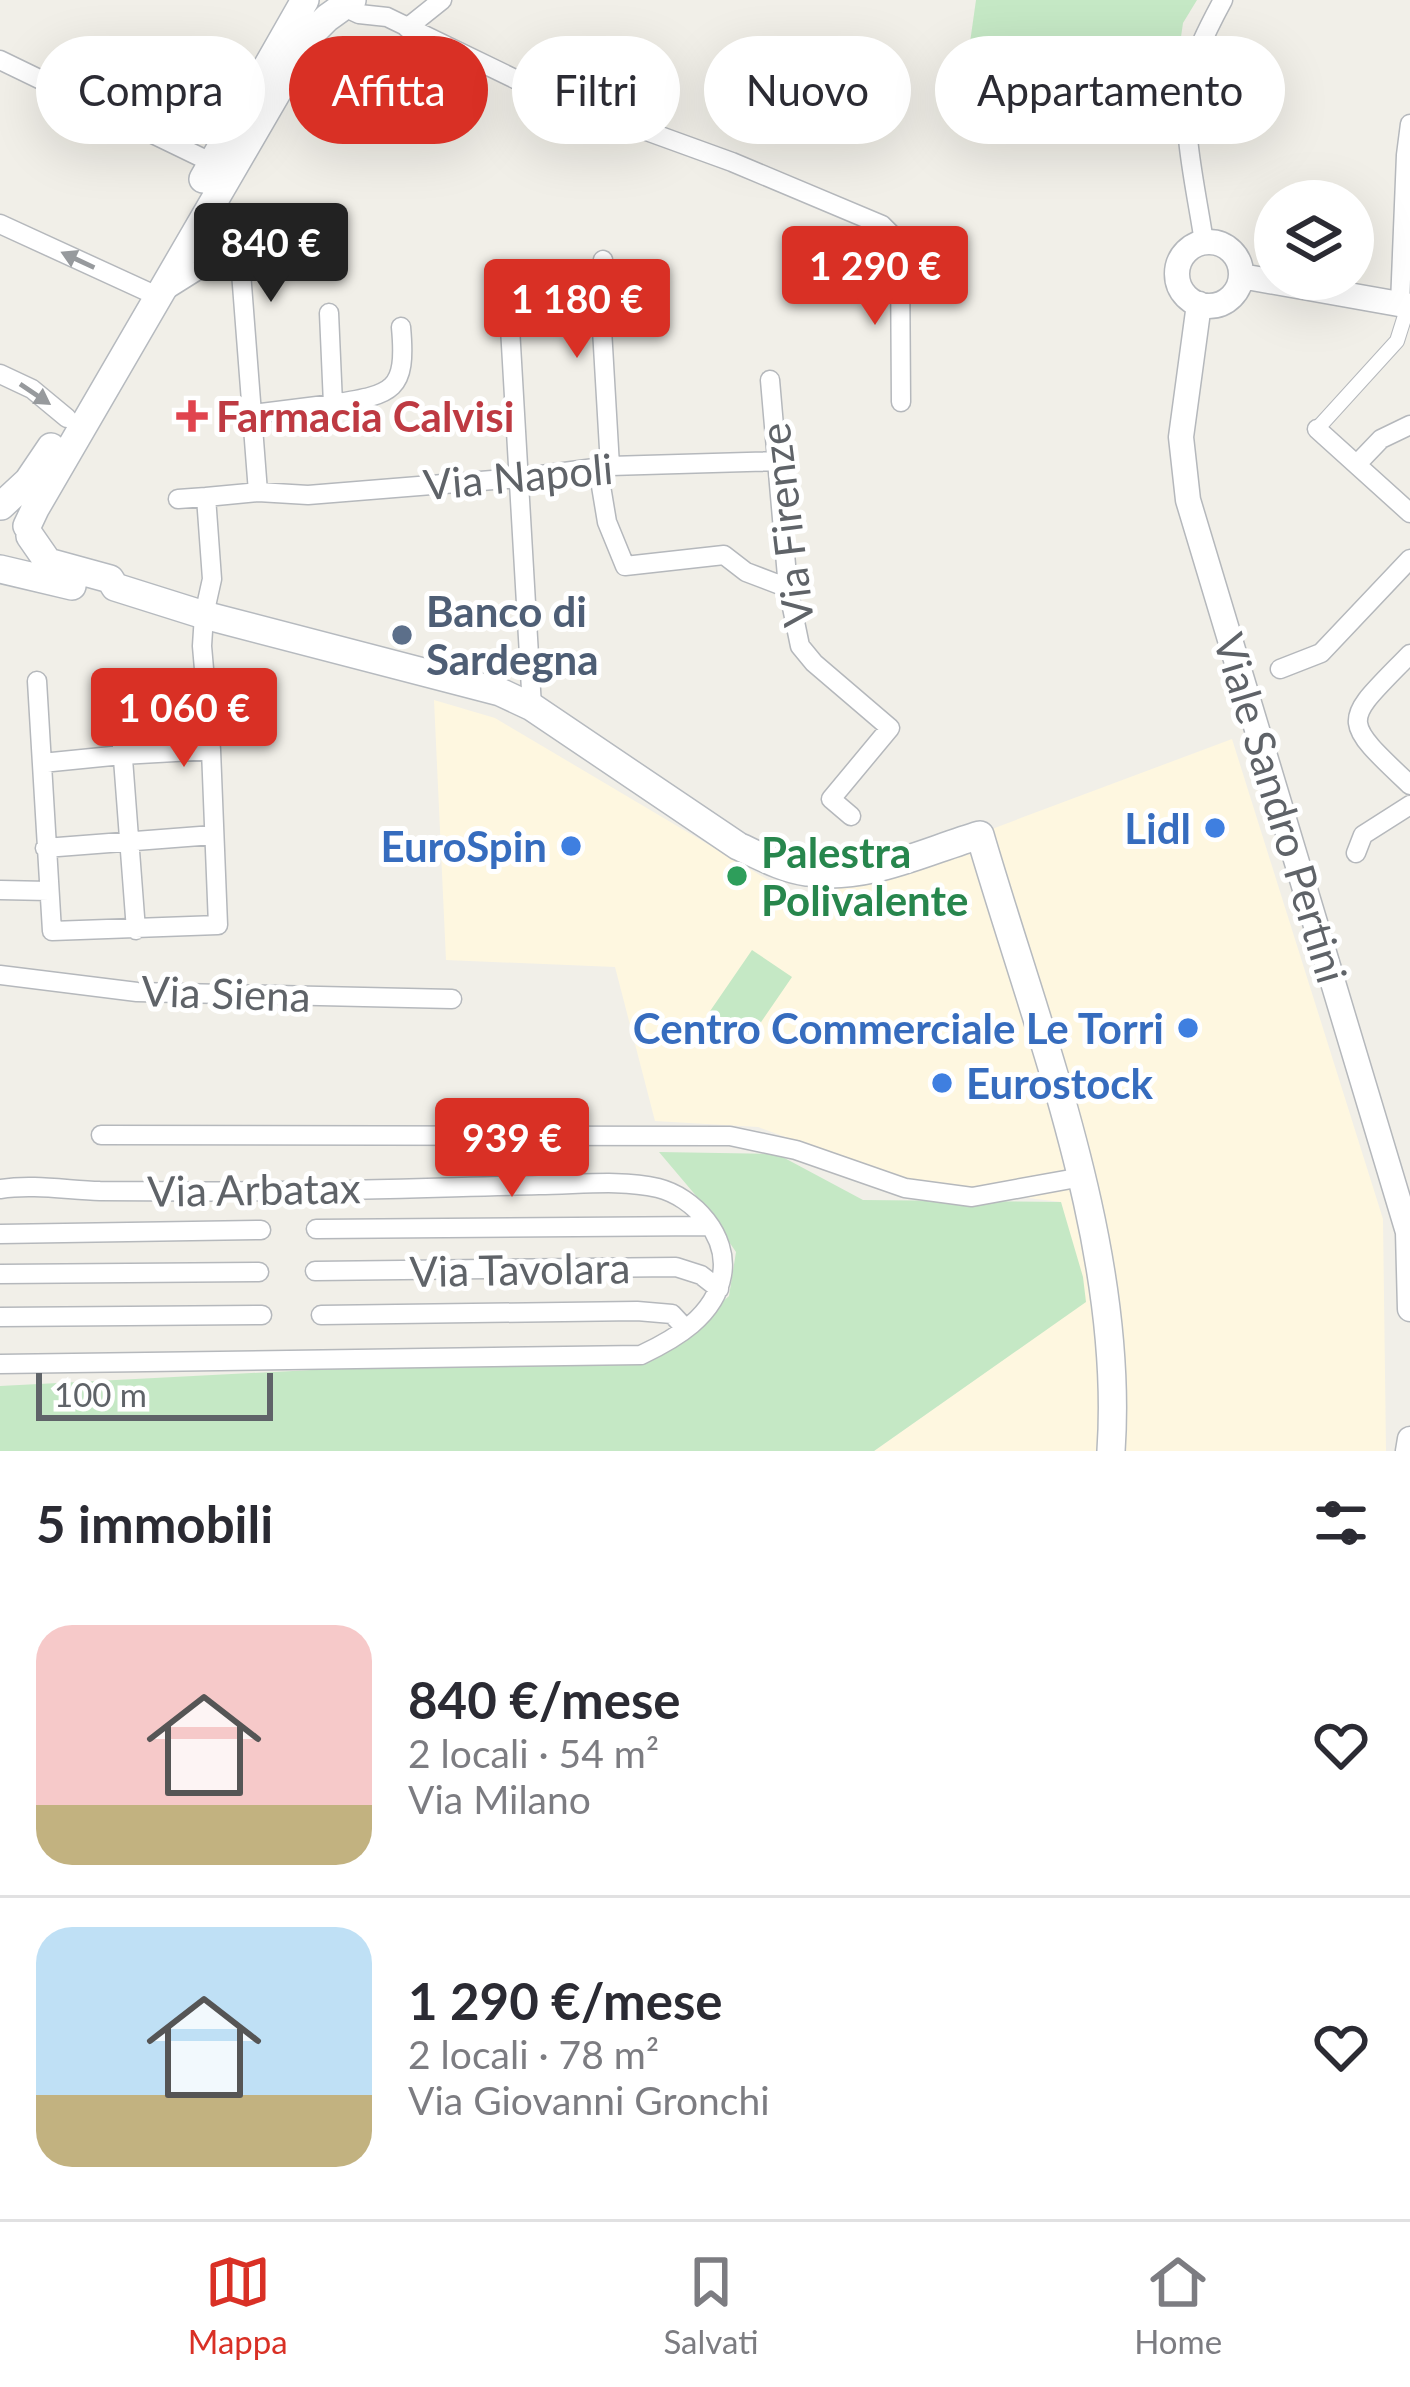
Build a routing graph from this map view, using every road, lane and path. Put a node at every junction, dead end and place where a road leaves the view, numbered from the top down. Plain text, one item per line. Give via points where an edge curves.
1 (306, 0) edge
2 (373, 0) edge
3 (442, 0) edge
4 (1223, 0) edge
5 (345, 6) edge
6 (387, 17) junction
7 (407, 28) junction
8 (0, 60) edge
9 (1410, 124) edge
10 (221, 167) junction
11 (0, 224) edge
12 (1204, 242) junction
13 (603, 260) dead end
14 (507, 276) dead end
15 (1241, 276) junction
16 (148, 293) junction
17 (1199, 304) junction
18 (1406, 305) edge
19 (329, 314) dead end
20 (401, 327) dead end
21 (0, 374) edge
22 (770, 380) dead end
23 (901, 402) dead end
24 (333, 404) junction
25 (253, 414) junction
26 (67, 418) junction
27 (1410, 425) edge
28 (1317, 429) joint
29 (778, 461) junction
30 (1357, 464) junction
31 (604, 467) junction
32 (518, 478) junction
33 (258, 492) junction
34 (206, 497) junction
35 (178, 499) dead end
36 (0, 506) edge
37 (1410, 513) edge
38 (28, 531) junction
39 (1410, 559) edge
40 (0, 569) edge
41 (115, 587) junction
42 (788, 587) junction
43 (204, 615) junction
44 (1410, 653) edge
45 (1280, 669) dead end
46 (37, 681) dead end
47 (118, 693) dead end
48 (532, 707) junction
49 (211, 750) junction
50 (1410, 751) edge
51 (122, 754) junction
52 (42, 763) junction
53 (1393, 769) junction
54 (1410, 785) edge
55 (1410, 806) edge
56 (851, 816) dead end
57 (213, 836) junction
58 (130, 840) junction
59 (45, 848) junction
60 (1356, 853) dead end
61 (0, 890) edge
62 (49, 891) junction
63 (136, 930) junction
64 (0, 974) edge
65 (452, 999) dead end
66 (100, 1135) dead end
67 (1082, 1177) junction
68 (0, 1190) edge
69 (710, 1226) junction
70 (316, 1229) dead end
71 (261, 1230) dead end
72 (0, 1234) edge
73 (315, 1271) dead end
74 (259, 1272) dead end
75 (0, 1274) edge
76 (718, 1289) junction
77 (1410, 1309) edge
78 (262, 1315) dead end
79 (320, 1315) dead end
80 (0, 1317) edge
81 (685, 1328) junction
82 (0, 1364) edge
83 (1410, 1439) edge
84 (1111, 1451) edge
85 (1408, 1451) edge

1 - 5 main road via 320,9
1 - 10 main road
2 - 6 street
3 - 7 street
4 - 12 street via 1187,86
5 - 6 street
5 - 10 main road via 311,34
6 - 7 street
7 - 23 street via 550,96 882,225 900,253
8 - 10 street
9 - 18 street
10 - 16 main road
16 -> 11 street
12 - 15 street via 1231,250
12 - 17 street via 1189,249 1177,271 1180,288
13 - 31 street
14 - 32 street
15 - 17 street via 1223,302
15 - 18 street
16 - 25 street via 224,263 241,272
16 - 26 main road
16 - 38 main road
17 - 77 street, Viale Sandro Pertini via 1181,437 1188,500 1408,1232
18 - 28 street via 1397,341
19 - 24 street
20 - 24 street via 399,379 379,395
21 -> 26 street
22 - 29 street, Via Firenze
24 - 25 street
25 - 33 street
26 - 36 main road via 40,466
27 - 30 street
28 - 30 street
29 - 31 street, Via Napoli
29 - 42 street, Via Firenze
30 - 37 street
31 - 32 street, Via Napoli
31 - 42 street via 607,522 625,566 724,555
32 - 33 street, Via Napoli
32 - 48 street
33 - 34 street, Via Napoli
34 - 35 street, Via Napoli
34 - 43 street via 212,579
36 - 38 main road via 17,512
38 - 40 main road via 25,555
38 - 41 main road via 48,562
39 - 45 street via 1321,653
40 - 41 main road via 104,593
41 - 43 main road
42 - 56 street, Via Firenze via 800,646 890,728 831,799
43 - 48 main road
43 - 49 street
44 - 53 street via 1357,714 1364,740
46 - 52 street
47 - 51 street
48 - 67 main road via 738,846 804,872 865,872 980,835
49 - 51 street
49 - 57 street
50 - 53 street
51 - 52 street
51 - 58 street
52 - 59 street
53 - 54 street
55 - 60 street via 1363,836
57 - 58 street
57 - 63 street via 218,926
58 - 59 street
58 - 63 street
59 - 62 street
61 - 62 street
62 - 63 street via 52,932
64 - 65 street, Via Siena via 137,992
66 - 67 street via 730,1136 904,1188 972,1197
67 - 84 main road via 1111,1340
68 - 69 street, Via Arbatax via 630,1185 680,1197
69 - 70 street
69 - 76 street via 723,1252
71 - 72 street
73 - 76 street, Via Tavolara via 676,1267
74 - 75 street
76 - 81 street via 709,1309
78 - 80 street
79 - 81 street via 637,1311 672,1314
81 - 82 street via 641,1355
83 - 85 street

